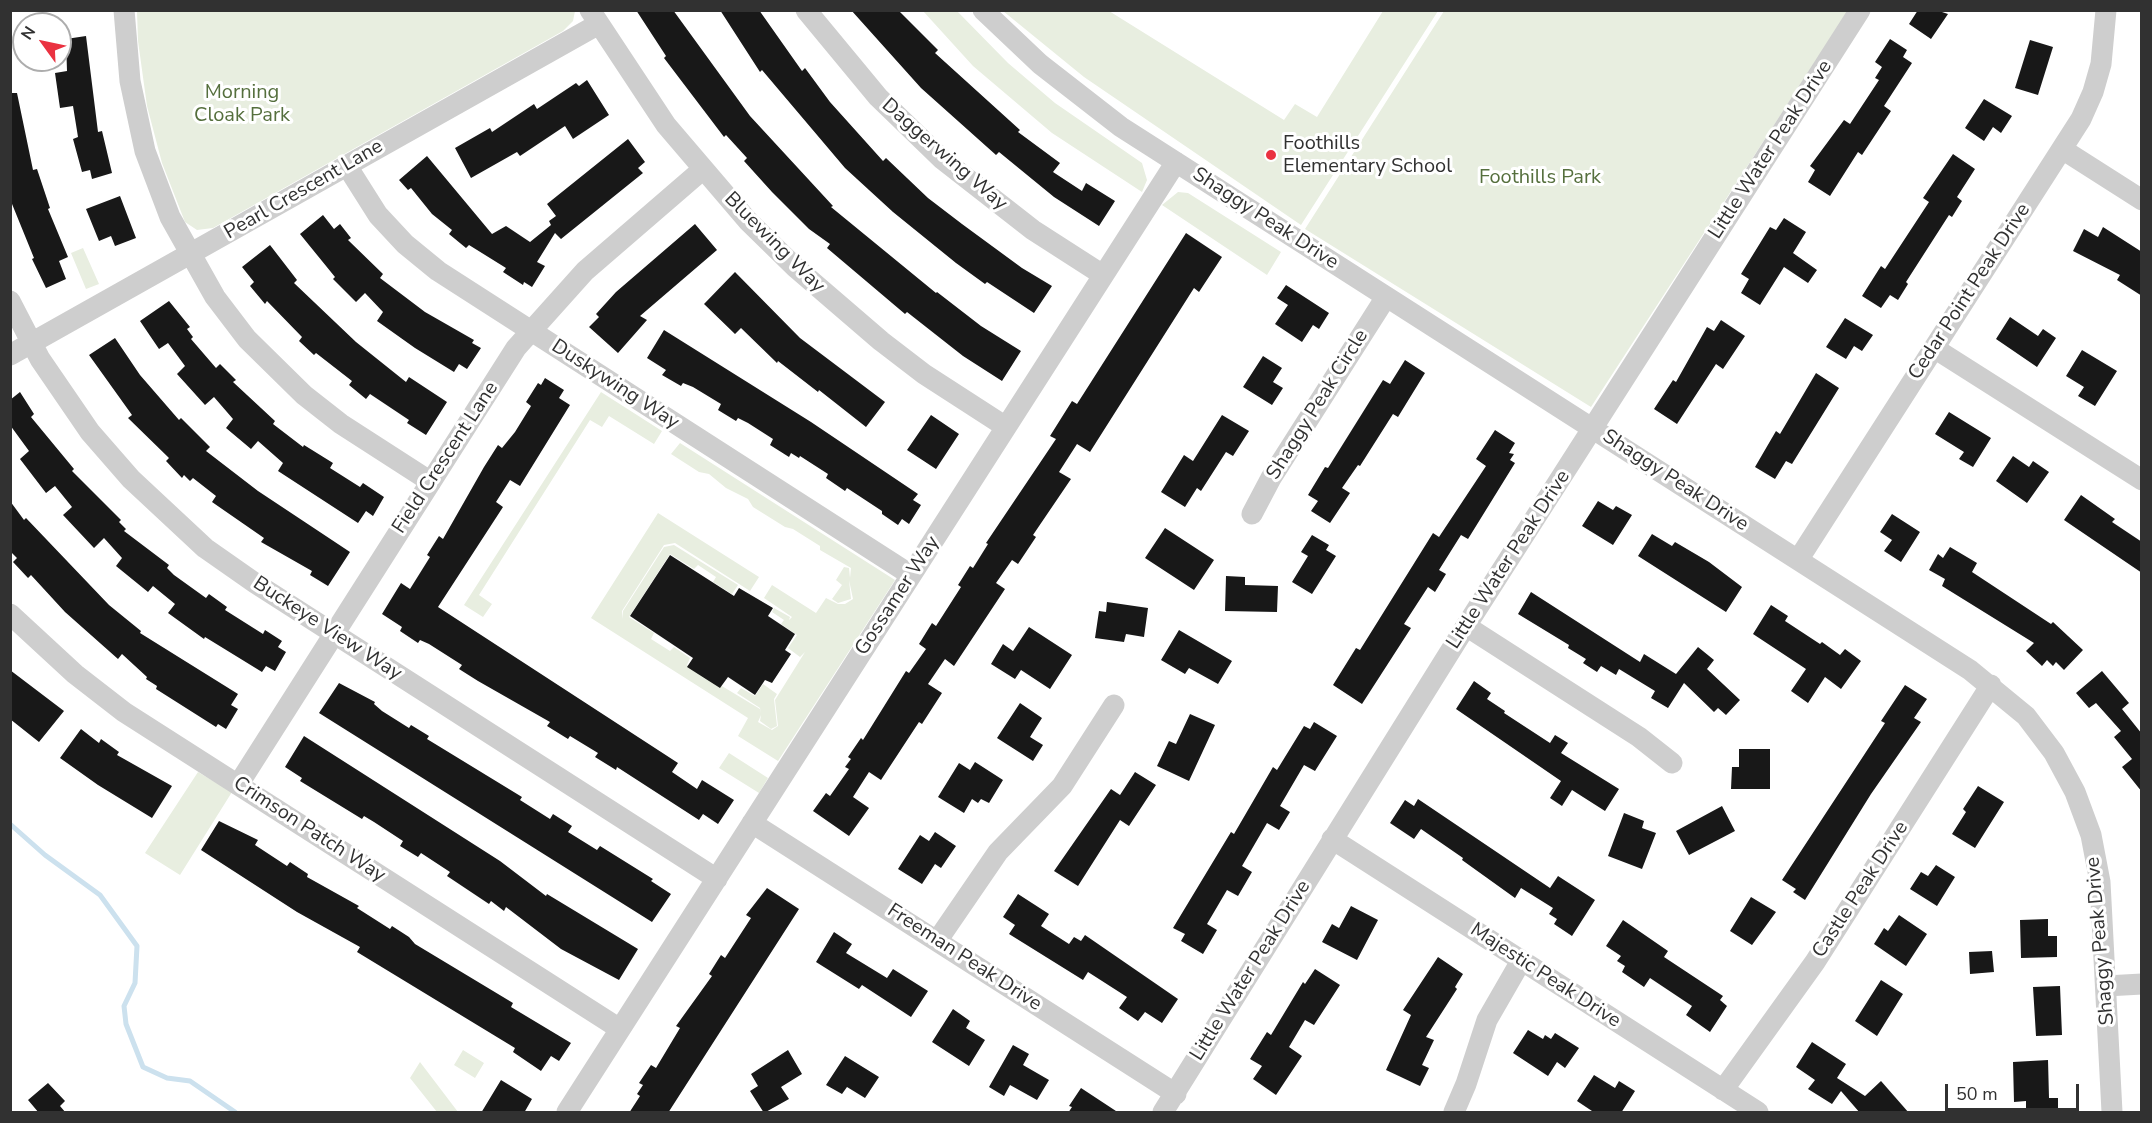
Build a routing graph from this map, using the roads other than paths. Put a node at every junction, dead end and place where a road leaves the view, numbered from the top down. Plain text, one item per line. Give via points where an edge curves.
1 (124, 10) edge
2 (806, 10) edge
3 (983, 10) edge
4 (1860, 10) edge
5 (2106, 10) edge
6 (594, 18) edge
7 (2062, 149) junction
8 (1176, 162) junction
9 (347, 166) junction
10 (702, 170) junction
11 (2142, 200) edge
12 (189, 255) junction
13 (1103, 275) junction
14 (1386, 297) junction
15 (10, 301) edge
16 (530, 331) junction
17 (32, 343) junction
18 (1934, 348) junction
19 (10, 355) edge
20 (1006, 427) junction
21 (1592, 429) junction
22 (2142, 480) edge
23 (431, 482) junction
24 (1252, 514) dead end
25 (1798, 560) junction
26 (911, 575) junction
27 (10, 614) edge
28 (1466, 626) junction
29 (334, 634) junction
30 (1991, 685) junction
31 (1114, 705) dead end
32 (1672, 763) dead end
33 (238, 785) junction
34 (752, 823) junction
35 (1332, 839) junction
36 (717, 879) junction
37 (937, 941) junction
38 (1521, 961) junction
39 (2142, 984) edge
40 (2106, 986) junction
41 (620, 1029) junction
42 (1723, 1090) junction
43 (1176, 1094) junction
44 (567, 1113) edge
45 (1163, 1113) edge
46 (1454, 1113) edge
47 (1758, 1113) edge
48 (2112, 1113) edge

1 - 12 street via 130,81 145,151
2 - 13 street, Daggerwing Way via 878,97 942,159 1003,208
3 - 8 street, Shaggy Peak Drive via 1079,97
4 - 21 street, Little Water Peak Drive
5 - 7 street, Cedar Point Peak Drive via 2101,64 2093,92
6 - 9 street, Pearl Crescent Lane
6 - 10 street, Bluewing Way via 666,125
7 - 11 street
7 - 18 street, Cedar Point Peak Drive
8 - 13 street, Gossamer Way
8 - 14 street, Shaggy Peak Drive
9 - 12 street, Pearl Crescent Lane
9 - 16 street, Duskywing Way via 366,200 413,251
10 - 16 street, Field Crescent Lane via 610,247
10 - 20 street, Bluewing Way via 748,221 840,307 924,374
12 - 17 street, Pearl Crescent Lane
12 - 23 street via 230,318 284,378 341,424
13 - 20 street, Gossamer Way
14 - 21 street, Shaggy Peak Drive
14 - 24 street, Shaggy Peak Circle
15 - 17 street, Buckeye View Way
16 - 23 street, Field Crescent Lane
16 - 26 street, Duskywing Way
17 - 19 street, Pearl Crescent Lane
17 - 29 street, Buckeye View Way via 90,432 155,503 230,566
18 - 22 street
18 - 25 street, Cedar Point Peak Drive
20 - 26 street, Gossamer Way
21 - 25 street, Shaggy Peak Drive
21 - 28 street, Little Water Peak Drive
23 - 29 street, Field Crescent Lane
25 - 30 street, Shaggy Peak Drive
26 - 34 street, Gossamer Way
27 - 33 street, Crimson Patch Way via 108,699
28 - 32 street via 1639,737
28 - 35 street, Little Water Peak Drive
29 - 33 street, Field Crescent Lane
29 - 36 street, Buckeye View Way
30 - 40 street, Shaggy Peak Drive via 2026,716 2054,753 2075,792 2091,835 2100,882
30 - 42 street, Castle Peak Drive via 1815,962
31 - 37 street via 1062,786 998,852
33 - 41 street, Crimson Patch Way
34 - 36 street, Gossamer Way
34 - 37 street, Freeman Peak Drive
35 - 38 street, Majestic Peak Drive
35 - 43 street, Little Water Peak Drive
36 - 41 street, Gossamer Way
37 - 43 street, Freeman Peak Drive
38 - 42 street, Majestic Peak Drive
38 - 46 street via 1486,1020
39 - 40 street
40 - 48 street, Shaggy Peak Drive
41 - 44 street, Gossamer Way
42 - 47 street, Majestic Peak Drive
43 - 45 street, Little Water Peak Drive

